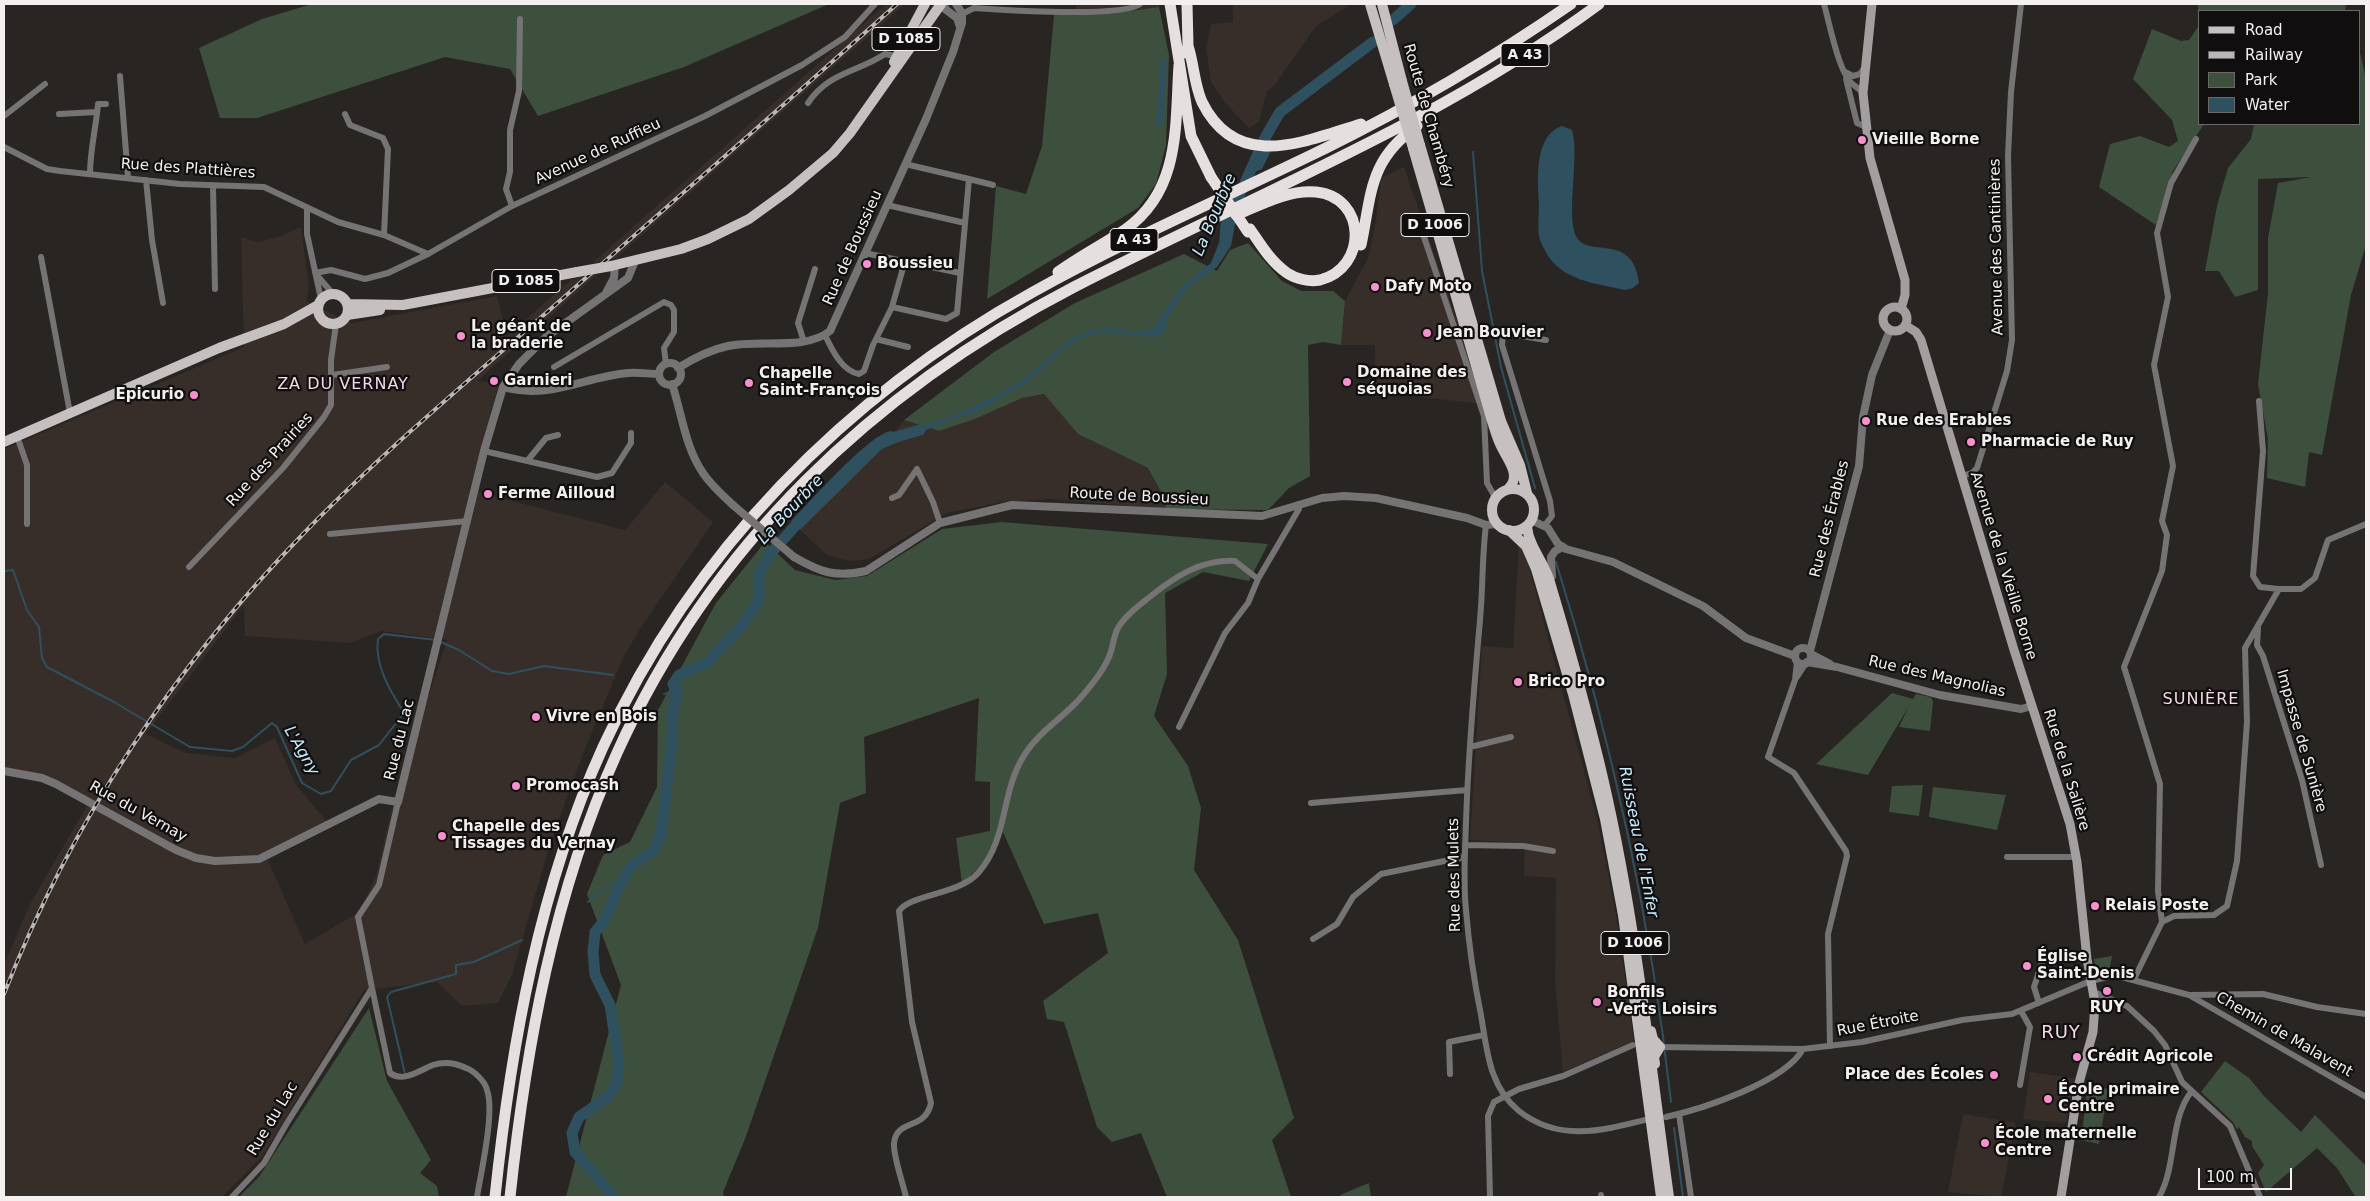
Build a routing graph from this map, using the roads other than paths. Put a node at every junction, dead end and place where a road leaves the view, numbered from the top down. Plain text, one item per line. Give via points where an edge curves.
1 (875, 4) edge
2 (925, 4) edge
3 (956, 4) edge
4 (1140, 4) edge
5 (1170, 4) edge
6 (1187, 4) edge
7 (1370, 4) edge
8 (1382, 4) edge
9 (1571, 4) edge
10 (1599, 4) edge
11 (1824, 4) edge
12 (1872, 4) edge
13 (2021, 4) edge
14 (942, 7) edge
15 (959, 15) junction
16 (520, 19) dead end
17 (1188, 46) junction
18 (900, 57) junction
19 (1179, 65) junction
20 (1867, 66) junction
21 (1844, 71) junction
22 (120, 76) dead end
23 (1398, 82) junction
24 (45, 84) dead end
25 (1863, 93) junction
26 (1448, 102) junction
27 (808, 103) dead end
28 (106, 104) dead end
29 (97, 112) junction
30 (59, 114) dead end
31 (345, 114) dead end
32 (1391, 114) junction
33 (4, 116) edge
34 (1866, 127) junction
35 (2196, 139) dead end
36 (1417, 146) junction
37 (4, 147) edge
38 (904, 161) junction
39 (90, 174) junction
40 (1212, 176) junction
41 (128, 178) junction
42 (970, 179) junction
43 (146, 180) junction
44 (993, 185) dead end
45 (213, 186) junction
46 (887, 205) junction
47 (512, 206) junction
48 (307, 208) junction
49 (1219, 218) junction
50 (965, 222) junction
51 (1249, 230) junction
52 (384, 235) junction
53 (1424, 237) dead end
54 (865, 253) junction
55 (428, 254) junction
56 (41, 257) dead end
57 (635, 261) junction
58 (905, 262) junction
59 (613, 266) junction
60 (815, 269) dead end
61 (315, 273) junction
62 (960, 273) junction
63 (215, 289) dead end
64 (606, 292) junction
65 (1032, 292) junction
66 (333, 294) junction
67 (320, 302) junction
68 (163, 303) dead end
69 (892, 307) junction
70 (1900, 309) junction
71 (347, 310) junction
72 (321, 318) junction
73 (284, 324) junction
74 (336, 324) junction
75 (1905, 325) junction
76 (1890, 330) junction
77 (825, 335) junction
78 (876, 339) junction
79 (1546, 340) dead end
80 (804, 342) junction
81 (908, 347) dead end
82 (666, 364) junction
83 (554, 367) dead end
84 (387, 368) dead end
85 (678, 368) junction
86 (659, 374) junction
87 (332, 375) junction
88 (672, 384) junction
89 (503, 387) junction
90 (2259, 401) dead end
91 (70, 413) junction
92 (631, 433) dead end
93 (558, 435) dead end
94 (17, 436) junction
95 (4, 442) edge
96 (484, 451) junction
97 (528, 460) junction
98 (1962, 476) junction
99 (1508, 489) junction
100 (1527, 493) junction
101 (1495, 497) junction
102 (892, 498) dead end
103 (1299, 504) junction
104 (468, 521) junction
105 (940, 523) junction
106 (26, 524) dead end
107 (1497, 524) junction
108 (1529, 524) junction
109 (2366, 524) edge
110 (1486, 525) junction
111 (1544, 526) junction
112 (1509, 530) junction
113 (330, 534) dead end
114 (1563, 547) junction
115 (189, 567) dead end
116 (1258, 579) junction
117 (2279, 590) junction
118 (1559, 612) junction
119 (2259, 625) junction
120 (1803, 653) junction
121 (1807, 663) junction
122 (1837, 667) junction
123 (1795, 680) junction
124 (2032, 706) junction
125 (1179, 727) dead end
126 (1511, 737) dead end
127 (1470, 746) junction
128 (4, 771) edge
129 (1467, 790) junction
130 (398, 802) junction
131 (1311, 803) dead end
132 (1465, 845) junction
133 (1553, 851) dead end
134 (1464, 857) junction
135 (2007, 857) dead end
136 (2077, 857) junction
137 (2321, 865) dead end
138 (2162, 922) junction
139 (1313, 939) dead end
140 (2087, 959) junction
141 (2134, 979) junction
142 (2092, 980) junction
143 (372, 988) junction
144 (2094, 992) junction
145 (2189, 995) junction
146 (2039, 1003) junction
147 (1644, 1009) junction
148 (2021, 1011) junction
149 (2366, 1014) edge
150 (1637, 1021) junction
151 (1484, 1035) junction
152 (1633, 1045) junction
153 (1830, 1046) junction
154 (1665, 1047) junction
155 (1803, 1048) junction
156 (1642, 1057) junction
157 (1450, 1074) dead end
158 (2020, 1085) dead end
159 (2191, 1092) junction
160 (1655, 1093) junction
161 (1504, 1095) junction
162 (2366, 1097) edge
163 (1679, 1114) junction
164 (1666, 1117) dead end
165 (1645, 1120) dead end
166 (232, 1197) edge
167 (477, 1197) edge
168 (494, 1197) edge
169 (510, 1197) edge
170 (906, 1197) edge
171 (1490, 1197) edge
172 (1661, 1197) edge
173 (1669, 1197) edge
174 (1690, 1197) edge
175 (2061, 1197) edge
176 (2159, 1197) edge
177 (2260, 1197) edge

1 - 47 street, Avenue de Ruffieu via 845,37 802,66 706,116
2 - 18 main road, D 1085
3 - 15 street
4 - 15 street via 1122,9 1080,12 974,8
5 - 19 highway
6 - 17 highway
7 - 23 main road, Route de Chambéry / D 1006
8 - 23 main road, Route de Chambéry / D 1006
9 - 32 highway, A 43
10 - 26 highway, A 43 via 1532,51
11 - 21 street
12 - 20 main road
13 - 98 street, Avenue des Cantinières via 2008,156 2012,340 2007,371 1977,468
14 - 15 street
14 - 18 main road, D 1085
15 - 38 street, Rue de Boussieu via 960,29 947,66
16 - 47 street via 519,91 510,130 510,172 506,189
17 - 32 highway via 1197,89 1209,114 1234,136 1254,144 1273,147 1302,143
17 - 40 highway via 1187,74 1193,129
18 - 27 street via 885,54 867,66 828,80
18 - 57 main road, D 1085 via 833,153 774,201 749,219 708,239
19 - 40 highway via 1191,136
19 - 65 highway via 1173,147 1168,174 1155,201 1126,228
20 - 21 street via 1853,76
20 - 25 main road
21 - 25 street via 1849,82
21 - 34 street via 1857,123
22 - 41 street
23 - 36 main road, Route de Chambéry / D 1006, bridge
24 - 33 street
25 - 34 main road
26 - 49 highway, A 43
26 - 51 highway via 1404,135 1382,160 1372,186 1358,252 1347,271 1336,280 1310,286 1288,278 1272,266
28 - 29 street via 98,104
29 - 30 street
29 - 39 street
31 - 52 street via 350,125 383,138 388,149
32 - 65 highway, A 43
34 - 70 main road via 1870,158 1905,280 1906,295
35 - 138 street via 2172,183 2157,233 2168,296 2154,365 2173,466 2162,521 2167,535 2162,571 2124,666 2160,784 2158,891
36 - 99 main road, Route de Chambéry / D 1006 via 1492,421 1513,468 1513,480
36 - 100 main road, Route de Chambéry / D 1006 via 1501,421 1520,465
37 - 39 street, Rue des Plattières via 47,168
38 - 42 street
38 - 46 street, Rue de Boussieu
39 - 41 street, Rue des Plattières
40 - 51 highway, bridge
41 - 43 street, Rue des Plattières
42 - 44 street
42 - 50 street
43 - 45 street, Rue des Plattières
43 - 68 street
45 - 48 street, Rue des Plattières via 264,187
45 - 63 street
46 - 50 street
46 - 54 street, Rue de Boussieu
47 - 55 street, Avenue de Ruffieu
48 - 52 street, Rue des Plattières via 338,222
48 - 61 street via 307,234
49 - 51 highway via 1303,192 1328,194 1352,217 1356,232 1349,260 1338,273 1314,281 1288,274
49 - 169 highway, A 43 via 1042,304 955,357 898,398 824,460 784,501 692,616 658,672 617,754 568,885 536,1021
50 - 62 street
52 - 55 street, Rue des Plattières
53 - 101 street via 1484,416 1487,483
54 - 58 street
54 - 77 street, Rue de Boussieu via 834,323
55 - 61 street, Avenue de Ruffieu via 375,278 365,279 330,270
56 - 91 street
57 - 59 main road, D 1085
57 - 64 street, Rue du Lac via 628,278
58 - 62 street
58 - 69 street
59 - 64 street via 614,278
59 - 71 main road, D 1085, bridge via 403,305
60 - 80 street via 798,323
61 - 66 street
61 - 67 street
62 - 69 street via 957,313 946,319
64 - 89 street, Rue du Lac via 546,337 519,364
65 - 168 highway, A 43 via 915,366 816,448 733,538 662,636 603,749 554,881 521,1016
66 - 67 main road
66 - 71 main road via 344,299
67 - 72 main road
67 - 73 main road
69 - 78 street
70 - 75 main road, Avenue de la Vieille Borne via 1906,316
70 - 76 main road via 1892,308 1884,314 1885,325
71 - 74 main road
72 - 73 main road
72 - 74 main road
73 - 91 main road via 218,348
74 - 87 street, Rue des Prairies
75 - 76 main road
75 - 98 main road, Avenue de la Vieille Borne via 1921,340
76 - 120 street, Rue des Érables via 1872,375 1863,417 1859,466 1816,629
77 - 78 street via 835,355 851,373 859,374 864,371
77 - 80 street
78 - 81 street
79 - 111 street via 1503,333 1502,344 1550,501 1552,516
80 - 85 street via 728,346 701,354
82 - 83 street via 664,348 674,332 674,310 664,302
82 - 85 street
82 - 86 street
84 - 87 street
85 - 88 street via 680,376
86 - 88 street via 665,384
86 - 89 street via 627,373 547,392
87 - 115 street, Rue des Prairies via 331,405 320,423
88 - 105 street, Route de Boussieu, bridge via 696,462 710,482 794,557 819,572 846,574 866,571
89 - 96 street, Rue du Lac
90 - 117 street via 2263,451 2253,576 2260,587
91 - 94 main road
92 - 97 street via 631,443 612,473 597,477
93 - 97 street via 546,438
94 - 95 main road
94 - 106 street via 27,465
96 - 97 street
96 - 104 street, Rue du Lac
98 - 124 main road, Avenue de la Vieille Borne
99 - 100 main road
99 - 101 main road
100 - 108 main road via 1534,504
101 - 107 main road via 1492,507
102 - 105 street via 899,495 917,469
103 - 105 street, Route de Boussieu via 1262,516 1012,504
103 - 110 street, Route de Boussieu via 1344,496 1376,498
103 - 116 street
104 - 113 street
104 - 130 street, Rue du Lac
107 - 110 street, Route de Boussieu
107 - 112 main road
108 - 111 street
108 - 112 main road via 1516,532
108 - 118 main road, D 1006 via 1531,543 1544,566
109 - 117 street via 2328,540 2315,578 2301,589
110 - 127 street, Rue des Mulets
111 - 114 street
112 - 150 main road, D 1006 via 1520,539 1534,563 1592,764 1620,899
114 - 118 street via 1550,557
114 - 120 street via 1620,565 1703,606 1746,638
116 - 125 street via 1248,602 1225,633
116 - 170 street via 1235,561 1225,560 1192,569 1178,575 1126,618 1118,628 1109,657 1098,676 1025,754 1002,817 995,851 980,871 961,887 910,903 899,910 912,1022 931,1103 929,1113 922,1120 902,1128 896,1135 894,1145
117 - 119 street
118 - 147 main road, D 1006 via 1614,827
119 - 137 street, Impasse de Sunière via 2257,645 2302,780
119 - 138 street via 2246,648 2247,732 2237,861 2227,906 2214,915 2174,916
120 - 121 street, Rue des Magnolias
120 - 122 street, Rue des Magnolias
120 - 123 street
121 - 122 street, Rue des Magnolias
121 - 123 street
122 - 124 street, Rue des Magnolias via 1940,695 2021,709
123 - 153 street via 1768,757 1800,780 1844,846 1847,856 1828,934
124 - 136 main road, Rue de la Salière via 2070,824
126 - 127 street
127 - 129 street, Rue des Mulets
128 - 130 street, Rue du Vernay via 42,778 176,850 215,861 259,859 375,801 384,798
129 - 131 street
129 - 132 street, Rue des Mulets
130 - 143 street, Rue du Lac via 380,885 358,917
132 - 133 street via 1523,846
132 - 134 street, Rue des Mulets
134 - 139 street via 1381,874 1352,897 1337,924
134 - 151 street, Rue des Mulets via 1465,909
135 - 136 street
136 - 140 main road, Rue de la Salière
138 - 141 street
140 - 142 main road, Rue de la Salière
140 - 146 street via 2044,956 2034,988
141 - 142 street, Rue Étroite via 2114,975
141 - 145 street, Rue Étroite
142 - 144 main road, Rue de la Salière
142 - 146 street, Rue Étroite
143 - 166 street, Rue du Lac via 264,1163
143 - 167 street via 390,1073 408,1076 436,1064 454,1062 473,1071 487,1088 490,1105
144 - 159 street via 2117,1001 2140,1016 2165,1045 2182,1082
144 - 175 main road, Rue de la Salière via 2093,1032 2079,1084
145 - 149 street via 2263,994
145 - 162 street, Chemin de Malavent
146 - 148 street, Rue Étroite
147 - 154 main road via 1652,1039
147 - 160 main road, D 1006
148 - 153 street, Rue Étroite
148 - 158 street via 2030,1027
150 - 152 street
150 - 156 main road, D 1006
151 - 157 street via 1449,1042
151 - 161 street, Rue des Mulets via 1489,1067
152 - 156 street
152 - 161 street via 1563,1076
153 - 155 street, Rue Étroite
154 - 155 street, Rue Étroite
154 - 160 main road via 1654,1057
155 - 163 street via 1795,1060 1743,1092
156 - 172 main road, D 1006
159 - 176 street via 2181,1116
159 - 177 street via 2230,1126
160 - 173 main road, D 1006
161 - 165 street, Rue des Mulets via 1534,1121 1562,1131 1594,1132
161 - 171 street via 1494,1102 1488,1116
163 - 164 street
163 - 174 street

